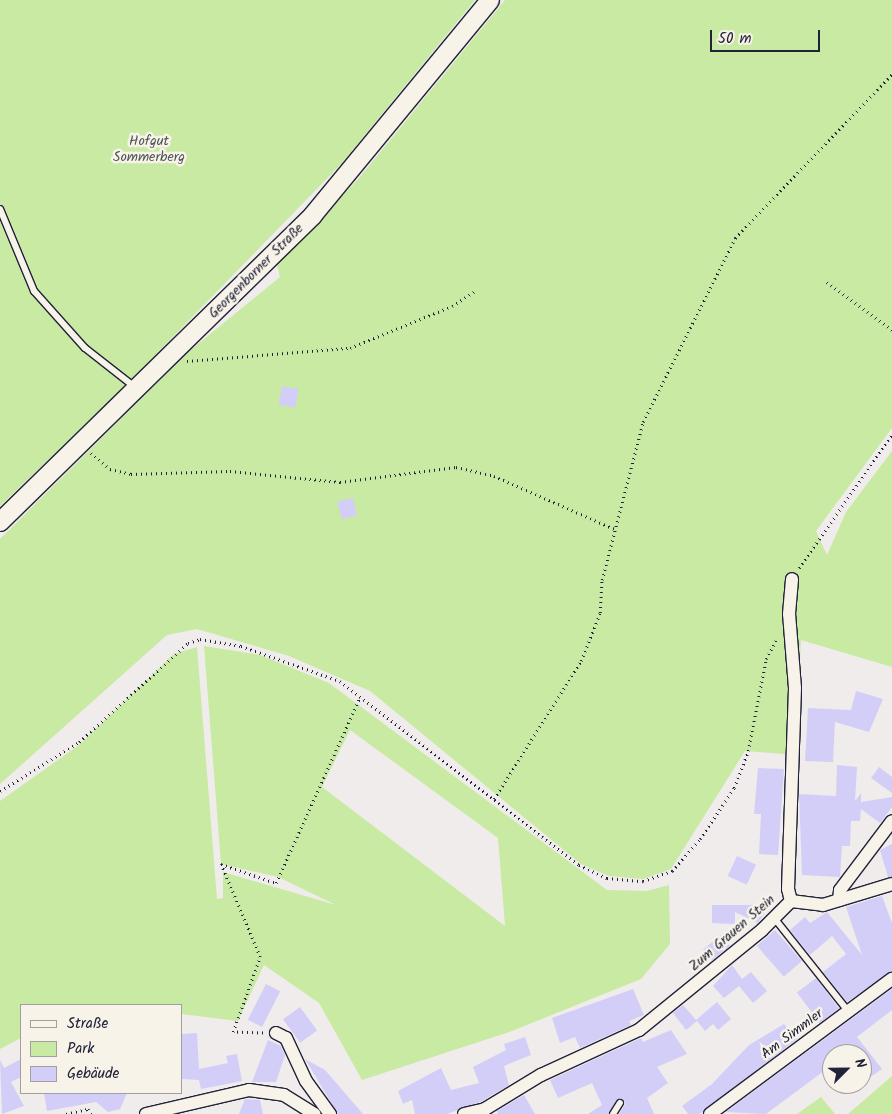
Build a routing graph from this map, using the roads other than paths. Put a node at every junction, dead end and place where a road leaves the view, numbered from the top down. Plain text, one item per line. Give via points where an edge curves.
1 (490, 0) edge
2 (0, 209) edge
3 (137, 388) junction
4 (0, 522) edge
5 (792, 579) road end
6 (892, 821) edge
7 (892, 884) edge
8 (791, 900) junction
9 (839, 900) junction
10 (775, 919) junction
11 (892, 979) edge
12 (848, 1011) junction
13 (276, 1033) road end
14 (620, 1103) dead end
15 (146, 1114) edge
16 (315, 1114) edge
17 (330, 1114) edge
18 (464, 1114) edge
19 (613, 1114) edge
20 (710, 1114) edge

1 - 3 main road, Georgenborner Straße via 313,214
2 - 3 lane via 34,291 85,348
3 - 4 main road, Georgenborner Straße
5 - 8 street, Zum Grauen Stein via 789,614 795,688 788,889
6 - 9 street via 840,890
7 - 9 street
8 - 9 street via 823,905
8 - 10 street, Zum Grauen Stein
10 - 12 lane
10 - 18 street, Zum Grauen Stein via 639,1030 540,1075 485,1109
11 - 12 street, Am Simmler
12 - 20 street, Am Simmler
13 - 17 street via 286,1038 306,1081
14 - 19 lane
15 - 16 street via 249,1090 284,1095

